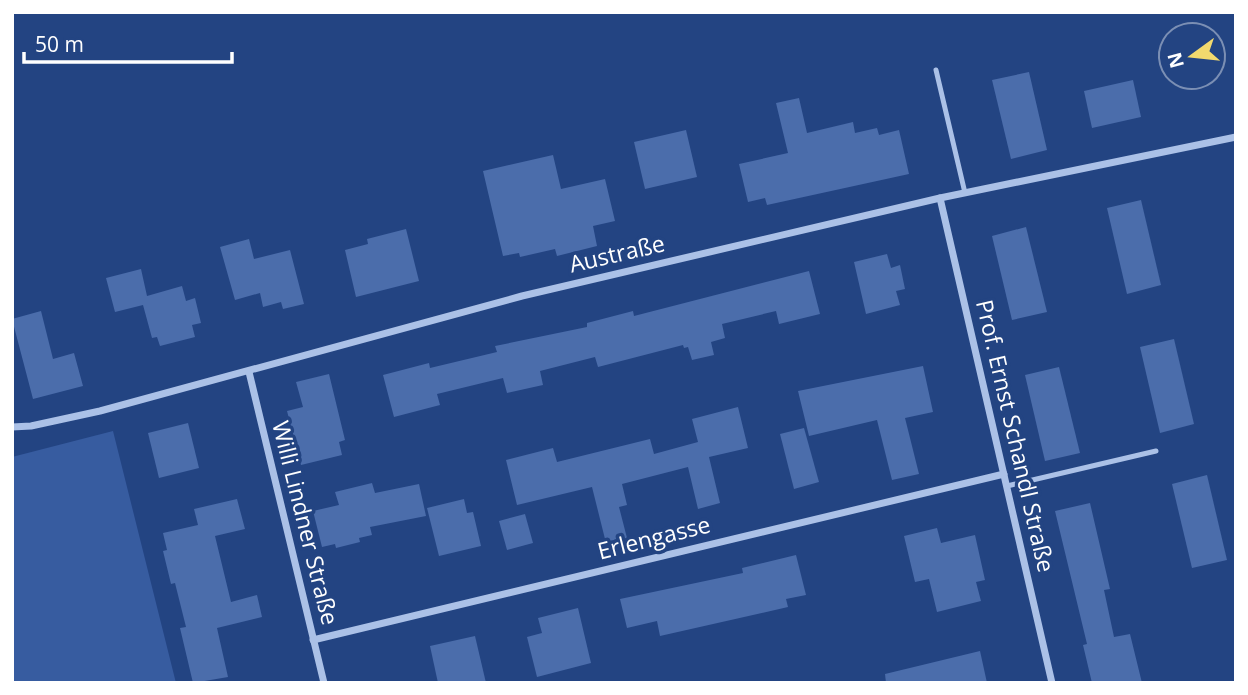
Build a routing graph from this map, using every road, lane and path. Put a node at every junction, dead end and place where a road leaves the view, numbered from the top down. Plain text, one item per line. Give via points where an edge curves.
1 (936, 70) dead end
2 (1235, 139) edge
3 (965, 193) junction
4 (940, 198) junction
5 (249, 372) junction
6 (12, 427) edge
7 (1156, 451) dead end
8 (1004, 474) junction
9 (1007, 486) junction
10 (313, 640) junction
11 (324, 683) edge
12 (1052, 683) edge

1 - 3 lane
2 - 3 street, Austraße
3 - 4 street, Austraße
4 - 5 street, Austraße via 522,296
4 - 8 street, Prof. Ernst Schandl Straße
5 - 6 street, Austraße via 100,411
5 - 10 street, Willi Lindner Straße
7 - 9 lane
8 - 9 street, Prof. Ernst Schandl Straße
8 - 10 street, Erlengasse
9 - 12 street, Prof. Ernst Schandl Straße
10 - 11 street, Willi Lindner Straße

